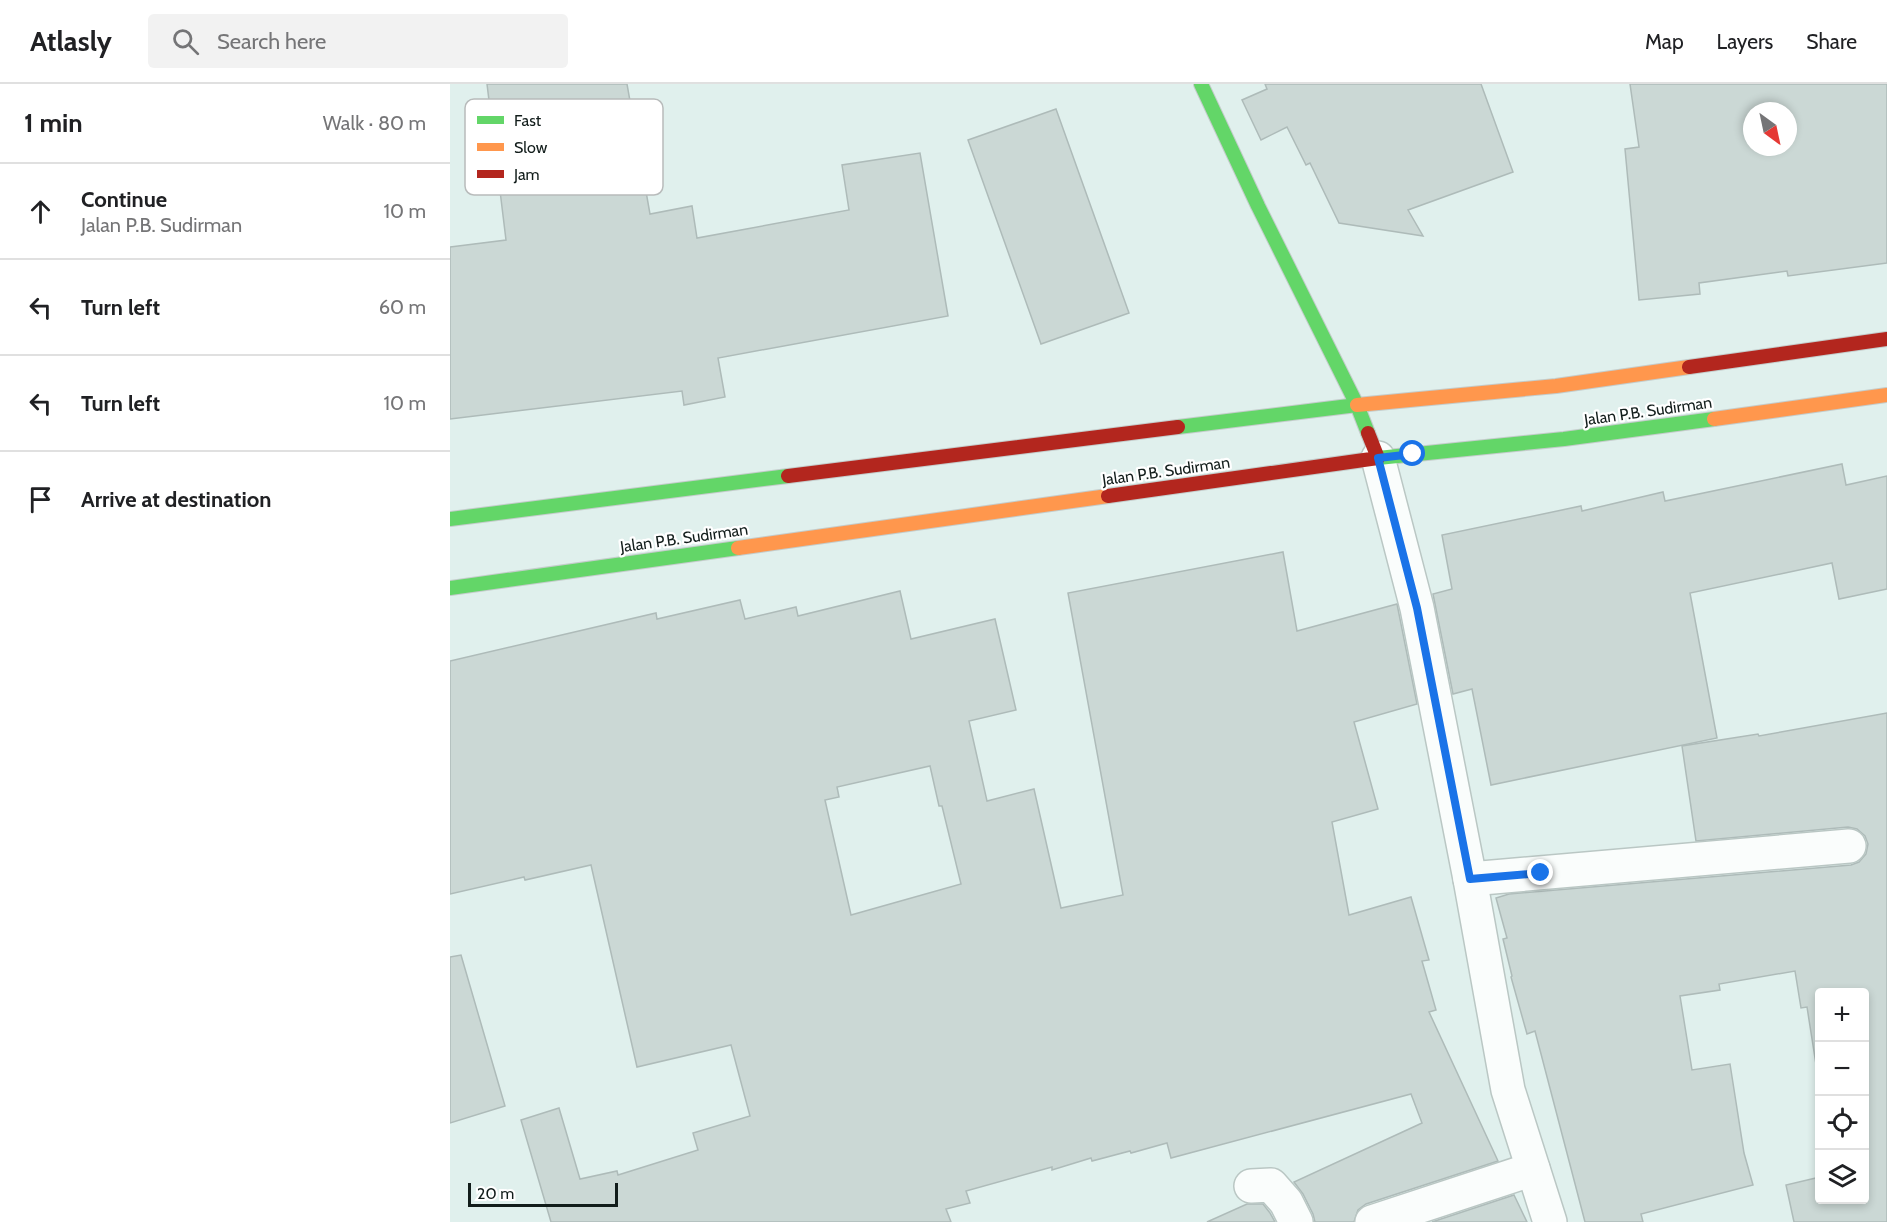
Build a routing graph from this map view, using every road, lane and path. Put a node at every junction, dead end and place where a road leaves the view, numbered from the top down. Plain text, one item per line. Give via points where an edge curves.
1 (1201, 84) edge
2 (1887, 339) edge
3 (1887, 395) edge
4 (1357, 405) junction
5 (1378, 458) junction
6 (450, 519) edge
7 (450, 588) edge
8 (1849, 846) dead end
9 (1470, 879) junction
10 (1533, 1169) junction
11 (1251, 1186) dead end
12 (1296, 1222) edge
13 (1372, 1222) edge
14 (1550, 1222) edge

1 - 4 main road
2 - 4 main road via 1556,386
3 - 5 main road, Jalan P.B. Sudirman via 1564,439
4 - 5 main road
4 - 6 main road
5 - 7 main road, Jalan P.B. Sudirman
5 - 9 street via 1417,608
8 - 9 street
9 - 10 street via 1508,1090
10 - 13 street
10 - 14 street
11 - 12 street via 1271,1185

